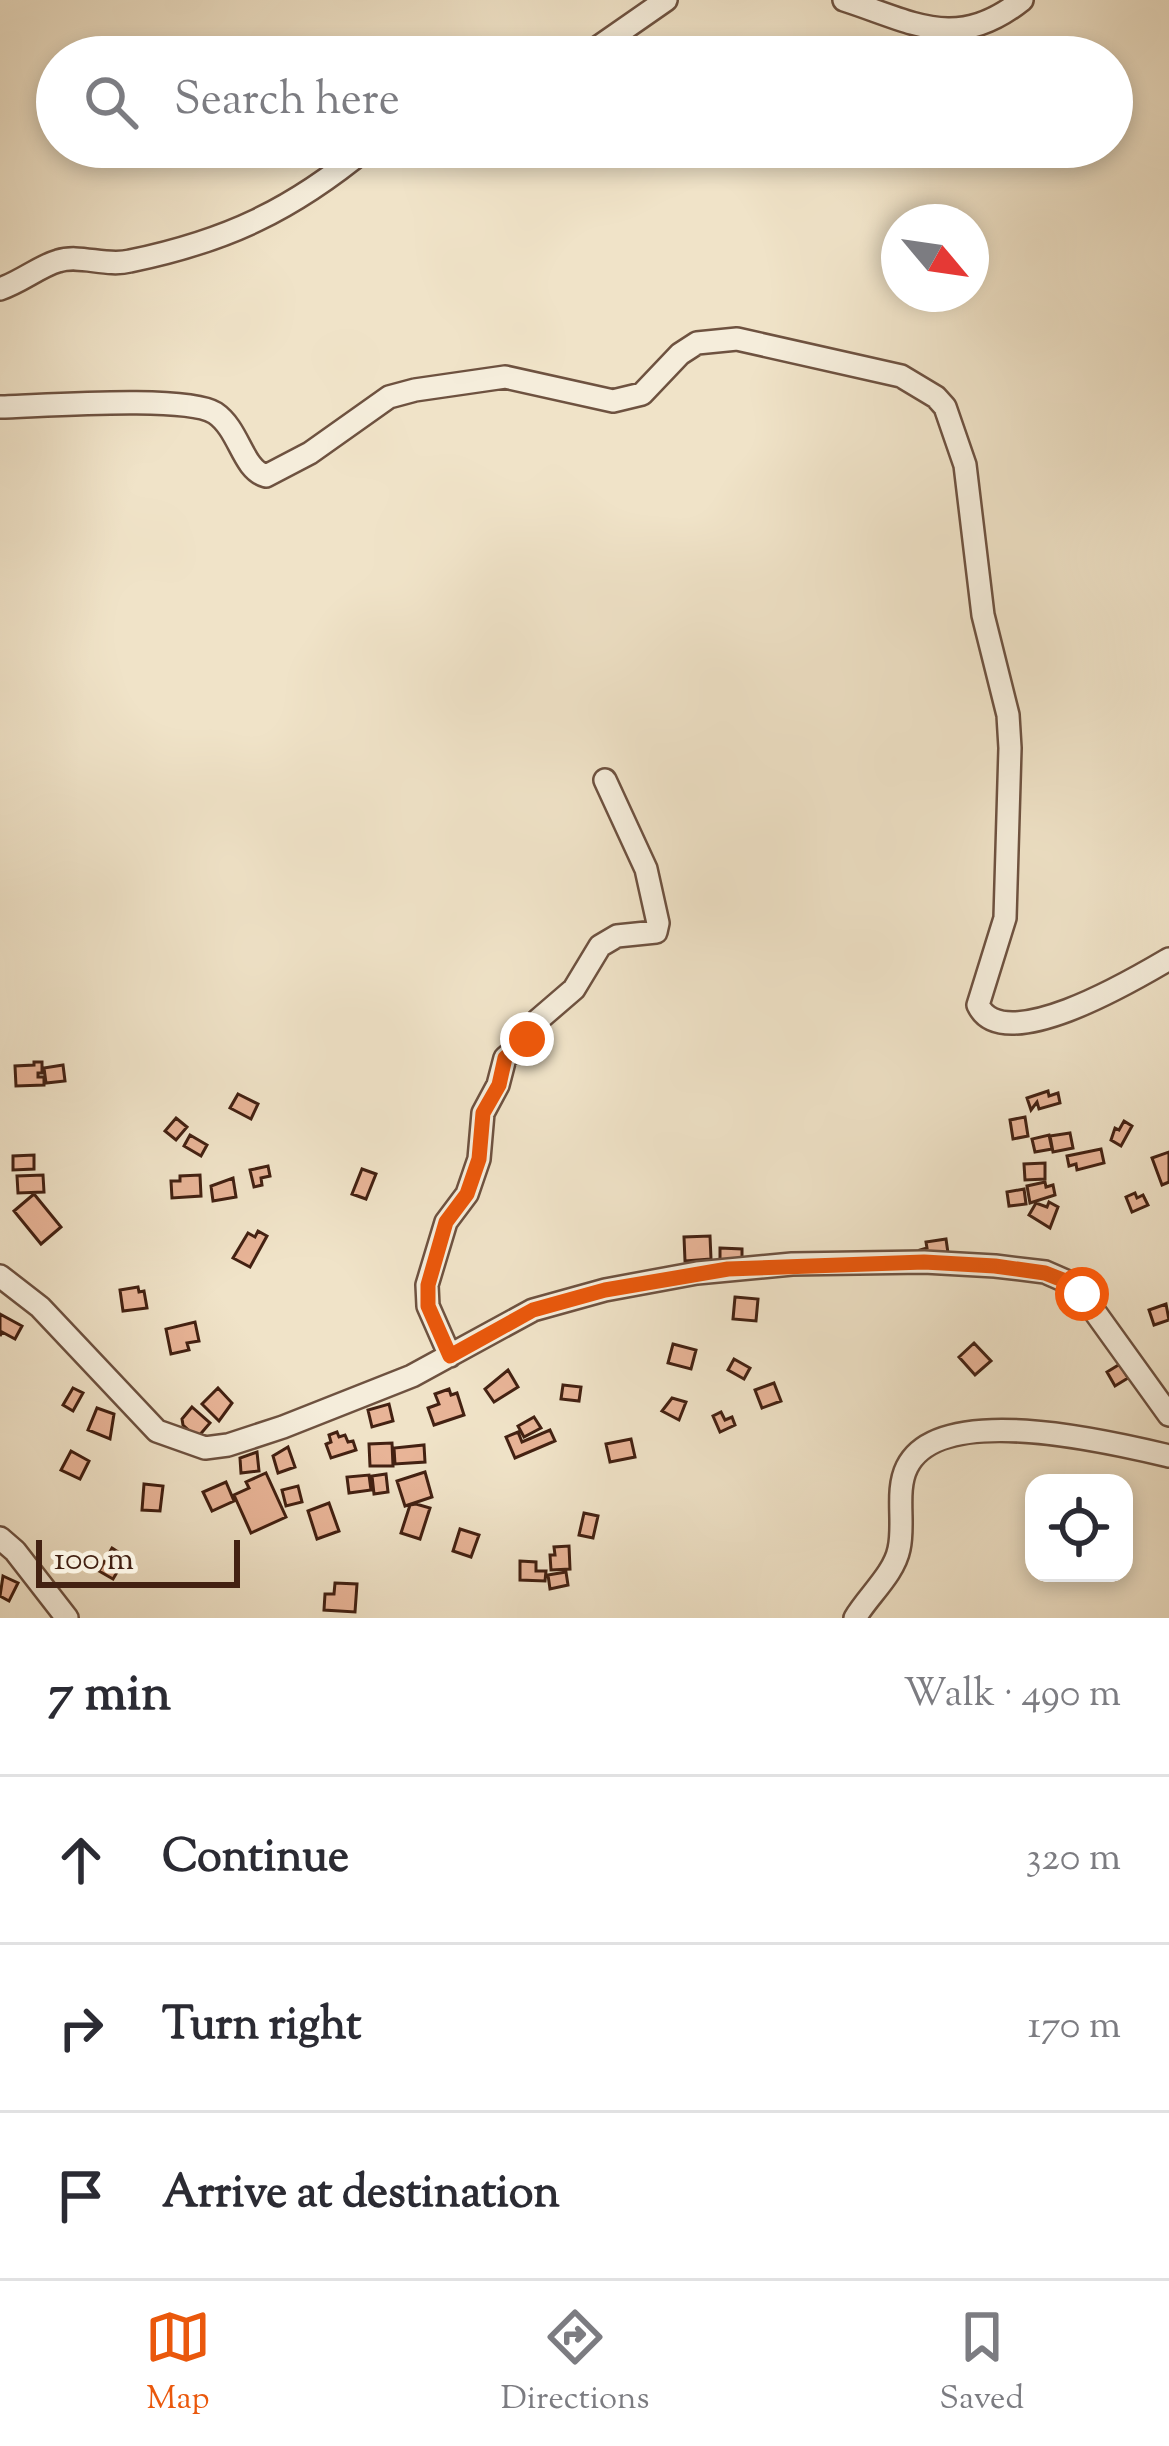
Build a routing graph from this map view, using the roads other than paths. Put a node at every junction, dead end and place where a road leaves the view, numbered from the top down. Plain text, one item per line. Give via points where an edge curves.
1 (666, 0) edge
2 (844, 0) edge
3 (1022, 0) edge
4 (614, 36) edge
5 (343, 168) edge
6 (0, 289) edge
7 (0, 406) edge
8 (605, 780) dead end
9 (1169, 959) edge
10 (0, 1276) edge
11 (450, 1356) junction
12 (1169, 1415) edge
13 (1169, 1456) edge
14 (0, 1538) edge
15 (67, 1618) edge
16 (855, 1618) edge

1 - 4 street
2 - 3 street via 956,31 979,28
5 - 6 street via 244,230 128,262 59,260
7 - 9 street via 195,404 227,423 251,467 266,476 389,397 505,377 630,400 680,354 714,339 912,381 936,397 958,435 983,615 1008,715 1007,898 978,1005 1000,1024 1054,1013 1115,991
8 - 11 street via 646,868 656,932 599,946 574,989 505,1058 483,1113 479,1159 446,1222 428,1285 428,1306
10 - 11 street via 40,1307 157,1431 206,1448 283,1426
11 - 12 street via 533,1310 697,1273 814,1264 995,1266 1068,1282
13 - 16 street via 1026,1430 926,1447 903,1477 896,1559
14 - 15 street

